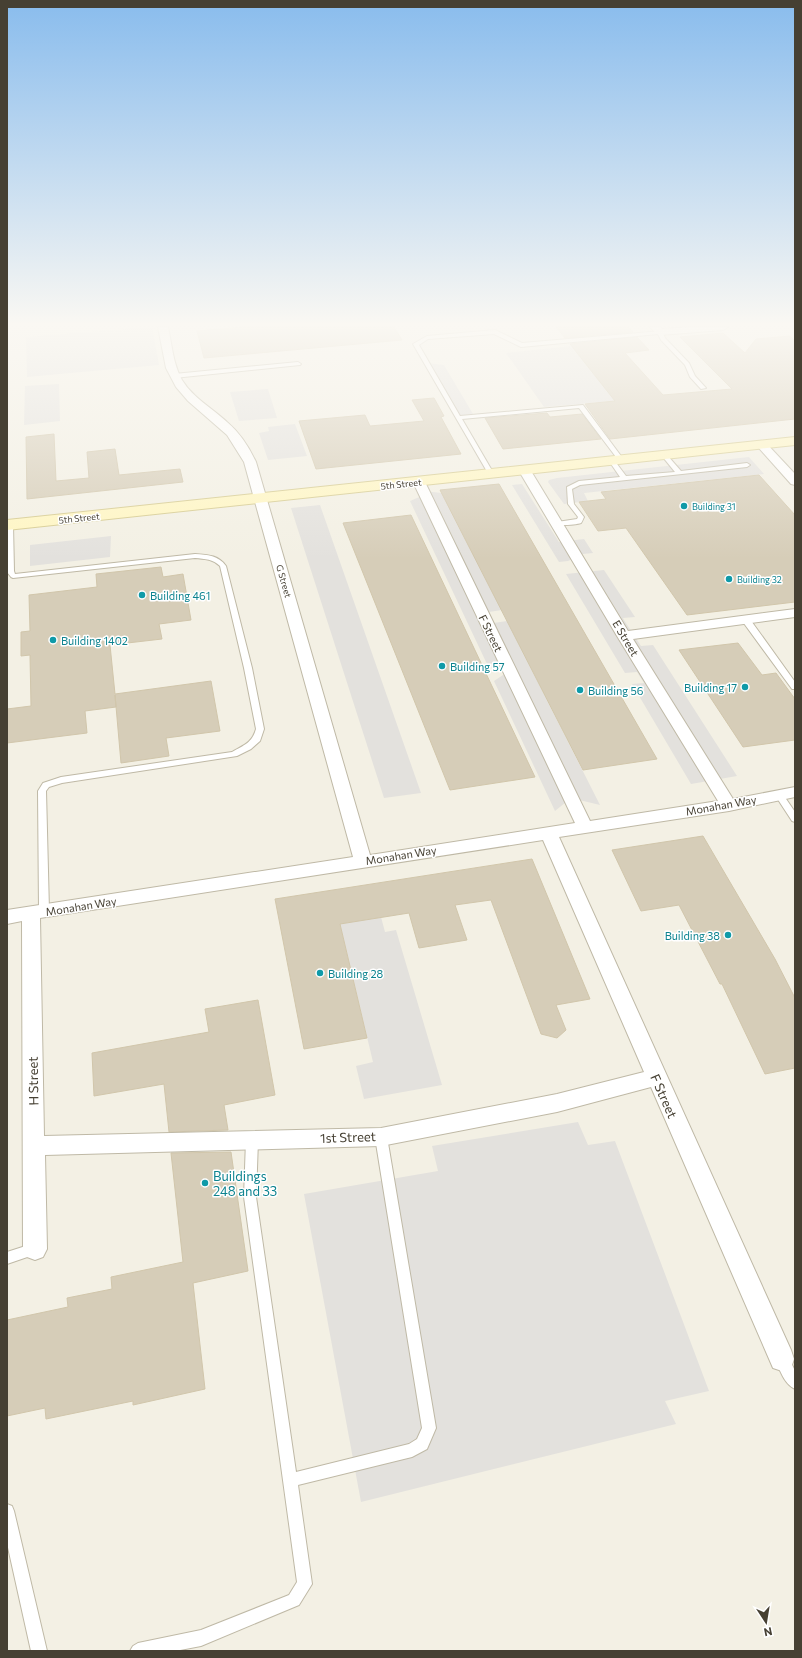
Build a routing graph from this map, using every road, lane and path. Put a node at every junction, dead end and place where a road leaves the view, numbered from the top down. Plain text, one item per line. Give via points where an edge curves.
1 (198, 404) edge
2 (450, 404) edge
3 (458, 418) junction
4 (794, 443) edge
5 (762, 445) junction
6 (665, 456) junction
7 (617, 461) junction
8 (747, 466) dead end
9 (525, 471) junction
10 (679, 473) junction
11 (491, 474) junction
12 (625, 479) junction
13 (795, 481) edge
14 (419, 482) junction
15 (261, 499) junction
16 (557, 524) junction
17 (8, 525) edge
18 (795, 613) edge
19 (746, 620) junction
20 (624, 636) junction
21 (795, 687) edge
22 (787, 793) edge
23 (729, 805) junction
24 (795, 819) edge
25 (585, 827) junction
26 (549, 833) junction
27 (363, 861) junction
28 (38, 912) junction
29 (7, 917) edge
30 (656, 1077) junction
31 (381, 1137) junction
32 (252, 1140) junction
33 (34, 1146) junction
34 (35, 1249) joint
35 (7, 1258) edge
36 (782, 1359) joint
37 (795, 1382) edge
38 (290, 1480) junction
39 (7, 1511) edge
40 (39, 1651) edge
41 (138, 1651) edge

1 - 15 street, G Street via 222,423 240,443 250,462
2 - 3 lane
3 - 7 lane via 581,406
3 - 11 lane
4 - 5 street, 5th Street
5 - 6 street, 5th Street
5 - 13 street
6 - 7 street, 5th Street
6 - 10 lane
7 - 9 street, 5th Street
7 - 12 lane
8 - 10 lane
9 - 11 street, 5th Street
9 - 16 street, E Street
10 - 12 lane
11 - 14 street, 5th Street
12 - 16 lane via 579,483 569,488 571,504 581,517 579,521
14 - 15 street, 5th Street
14 - 25 street, F Street
15 - 17 street, 5th Street
15 - 27 street, G Street
16 - 20 street, E Street
17 - 28 lane via 10,571 13,576 195,556 219,560 224,566 260,729 257,739 234,754 61,780 46,785 42,791
18 - 19 street
19 - 20 street
19 - 21 lane
20 - 23 street, E Street
22 - 23 street, Monahan Way
22 - 24 lane
23 - 25 street, Monahan Way
25 - 26 street, Monahan Way
26 - 27 street, Monahan Way
26 - 30 street, F Street
27 - 28 street, Monahan Way
28 - 29 street, Monahan Way
28 - 33 street, H Street
30 - 31 street, 1st Street via 557,1103
30 - 36 street, F Street
31 - 32 street, 1st Street
31 - 38 lane via 428,1428 422,1444 412,1450
32 - 33 street, 1st Street
32 - 38 lane via 250,1197
33 - 34 street, H Street
34 - 35 lane
36 - 37 lane
38 - 41 lane via 305,1584 294,1600 201,1638
39 - 40 lane

